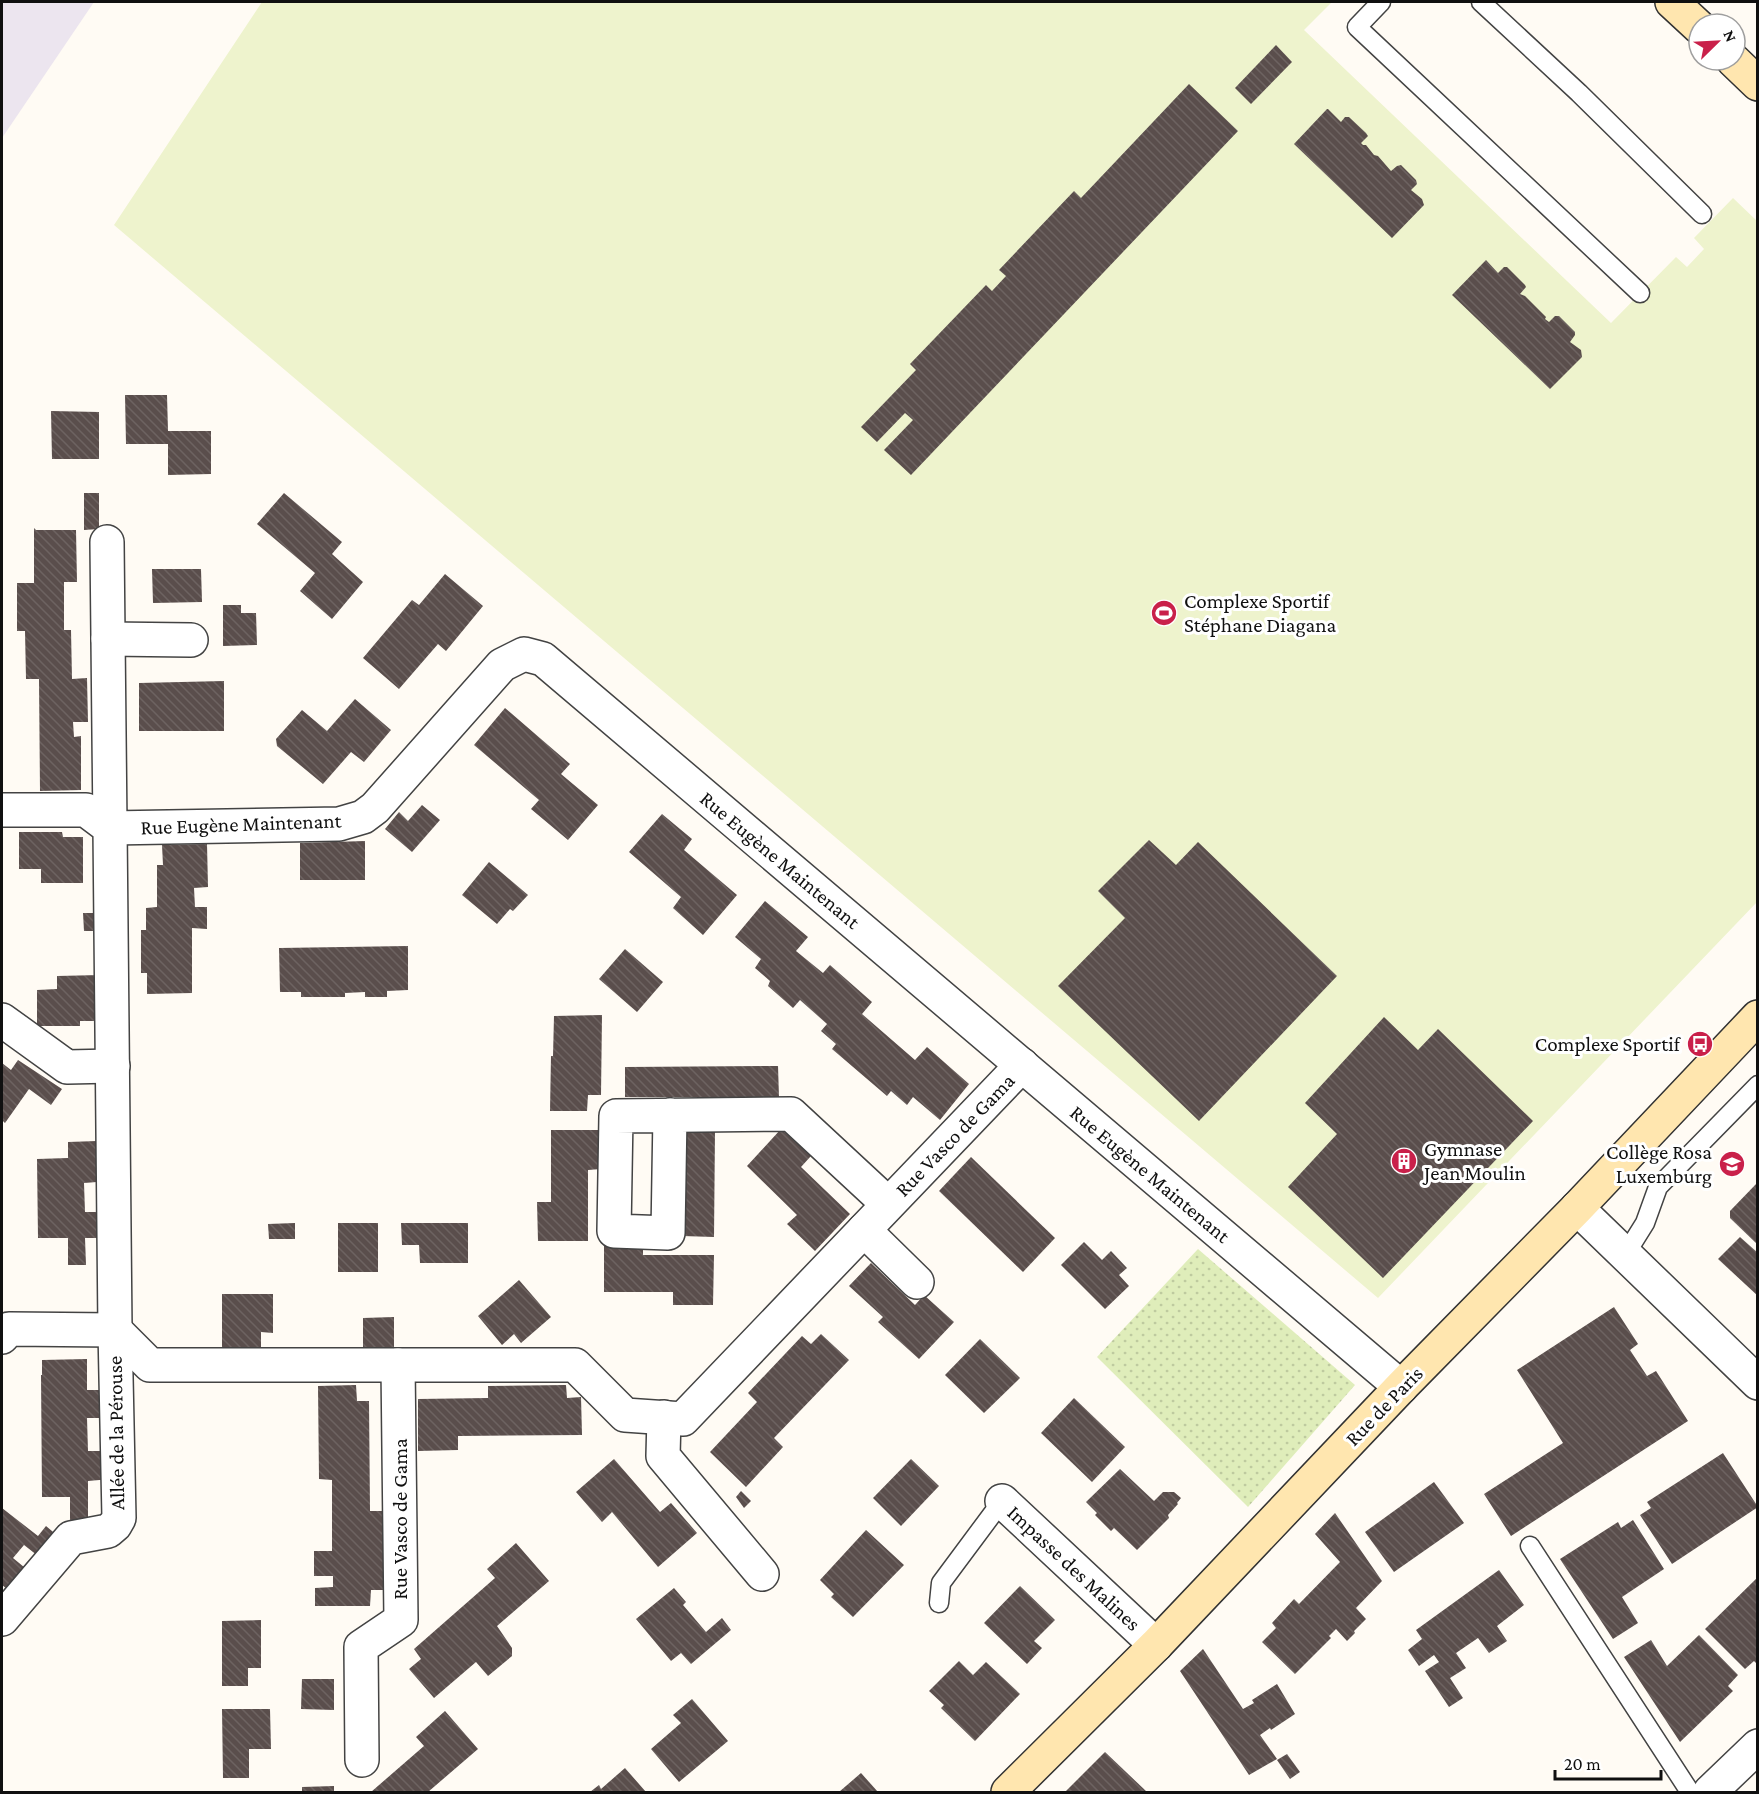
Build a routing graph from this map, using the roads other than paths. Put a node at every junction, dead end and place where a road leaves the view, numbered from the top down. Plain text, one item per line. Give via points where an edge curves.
1 (1381, 2) edge
2 (1481, 2) edge
3 (1672, 2) edge
4 (1687, 16) edge
5 (1746, 72) edge
6 (1758, 84) edge
7 (1702, 214) dead end
8 (1640, 293) dead end
9 (107, 542) dead end
10 (108, 639) junction
11 (191, 640) dead end
12 (2, 810) edge
13 (110, 828) junction
14 (1758, 1017) edge
15 (2, 1020) edge
16 (1022, 1065) junction
17 (113, 1066) junction
18 (1758, 1085) edge
19 (670, 1115) dead end
20 (888, 1204) junction
21 (1577, 1208) junction
22 (864, 1230) junction
23 (1625, 1255) junction
24 (917, 1282) dead end
25 (115, 1330) junction
26 (2, 1337) edge
27 (399, 1365) junction
28 (1758, 1383) edge
29 (1401, 1387) junction
30 (664, 1418) junction
31 (1002, 1500) joint
32 (1530, 1546) dead end
33 (762, 1574) dead end
34 (939, 1603) dead end
35 (2, 1619) edge
36 (1156, 1645) junction
37 (1758, 1746) edge
38 (362, 1760) dead end
39 (1008, 1792) edge
40 (1690, 1792) edge
41 (1710, 1792) edge

1 - 8 lane via 1357,27
2 - 7 lane
3 - 4 street
5 - 6 street
9 - 10 street, Rue Eugène Maintenant
10 - 11 street
10 - 13 street, Rue Eugène Maintenant
12 - 13 street, Rue Eugène Maintenant via 86,810
13 - 16 street, Rue Eugène Maintenant via 339,824 363,817 502,665 524,654 543,658
13 - 17 street, Rue Eugène Maintenant
14 - 21 street, Rue de Paris
15 - 17 street via 67,1067
16 - 20 street, Rue Vasco de Gama
16 - 29 street, Rue Eugène Maintenant
17 - 25 street, Rue Eugène Maintenant
18 - 23 lane via 1658,1187 1645,1223
19 - 20 street, Rue Vasco de Gama via 790,1114
20 - 22 street, Rue Vasco de Gama
21 - 23 street
21 - 29 street, Rue de Paris
22 - 24 street
22 - 30 street, Rue Vasco de Gama via 683,1419
23 - 28 street
25 - 26 street via 9,1329
25 - 27 street, Rue Vasco de Gama via 150,1365
25 - 35 street, Allée de la Pérouse via 119,1518 108,1531 71,1538
27 - 30 street, Rue Vasco de Gama via 575,1365 625,1415
27 - 38 street, Rue Vasco de Gama via 401,1620 361,1647
29 - 36 street, Rue de Paris
30 - 33 street via 663,1456
31 - 34 lane, Impasse des Malines via 941,1583
31 - 36 street, Impasse des Malines
32 - 40 lane
36 - 39 street, Rue de Paris
37 - 41 street

